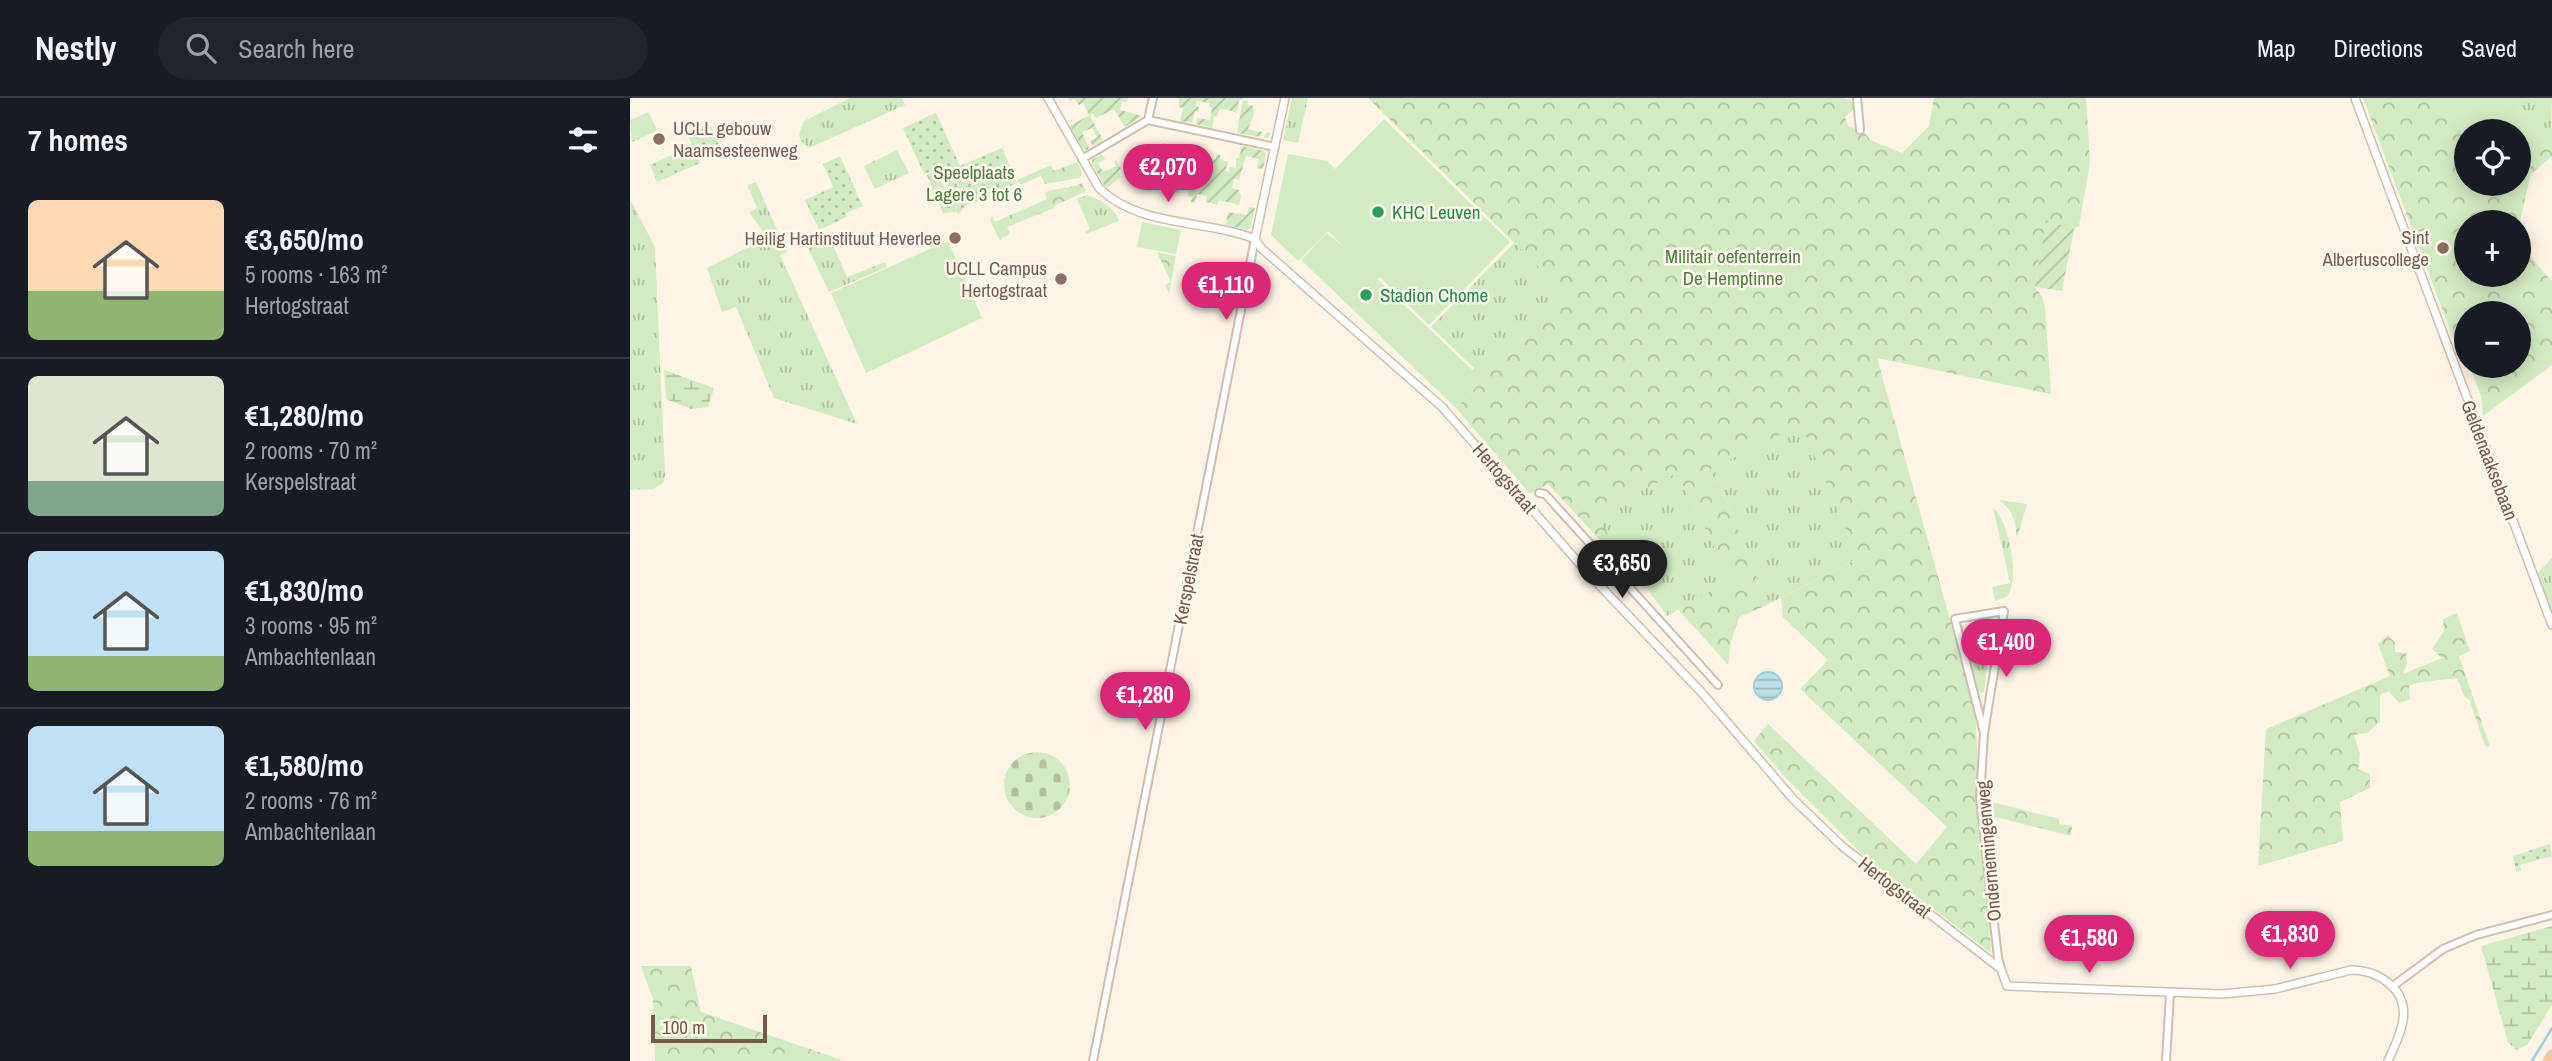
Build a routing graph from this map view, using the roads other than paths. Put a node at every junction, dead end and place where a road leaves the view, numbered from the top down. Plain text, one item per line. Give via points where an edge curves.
1 (1048, 98) edge
2 (1153, 98) edge
3 (1285, 98) edge
4 (1857, 98) edge
5 (2355, 98) edge
6 (1148, 120) junction
7 (1860, 130) dead end
8 (1275, 147) junction
9 (1082, 159) junction
10 (1255, 239) junction
11 (1539, 493) dead end
12 (2552, 625) edge
13 (1718, 685) dead end
14 (1984, 733) junction
15 (2552, 915) edge
16 (2001, 969) junction
17 (2393, 986) junction
18 (2169, 993) junction
19 (2552, 1056) edge
20 (1093, 1061) edge
21 (2166, 1061) edge
22 (2388, 1061) edge
23 (2549, 1061) edge

1 - 9 street
2 - 6 street
3 - 8 street, Kerspelstraat
4 - 7 street
5 - 12 street, Geldenaaksebaan
6 - 8 street
6 - 9 street
8 - 10 street, Kerspelstraat
9 - 10 street via 1098,188 1132,210
10 - 16 street, Hertogstraat via 1441,407 1794,800 1843,847
10 - 20 street, Kerspelstraat
11 - 13 street via 1545,494
14 - 14 street, Ondernemingenweg via 1986,719 2004,611 1955,620
14 - 16 street, Ondernemingenweg via 1980,799
15 - 17 street via 2443,948
16 - 18 street, Hertogstraat via 2007,986
17 - 18 street via 2373,973 2351,970 2275,989
17 - 22 street via 2404,1017
18 - 21 street
19 - 23 highway

